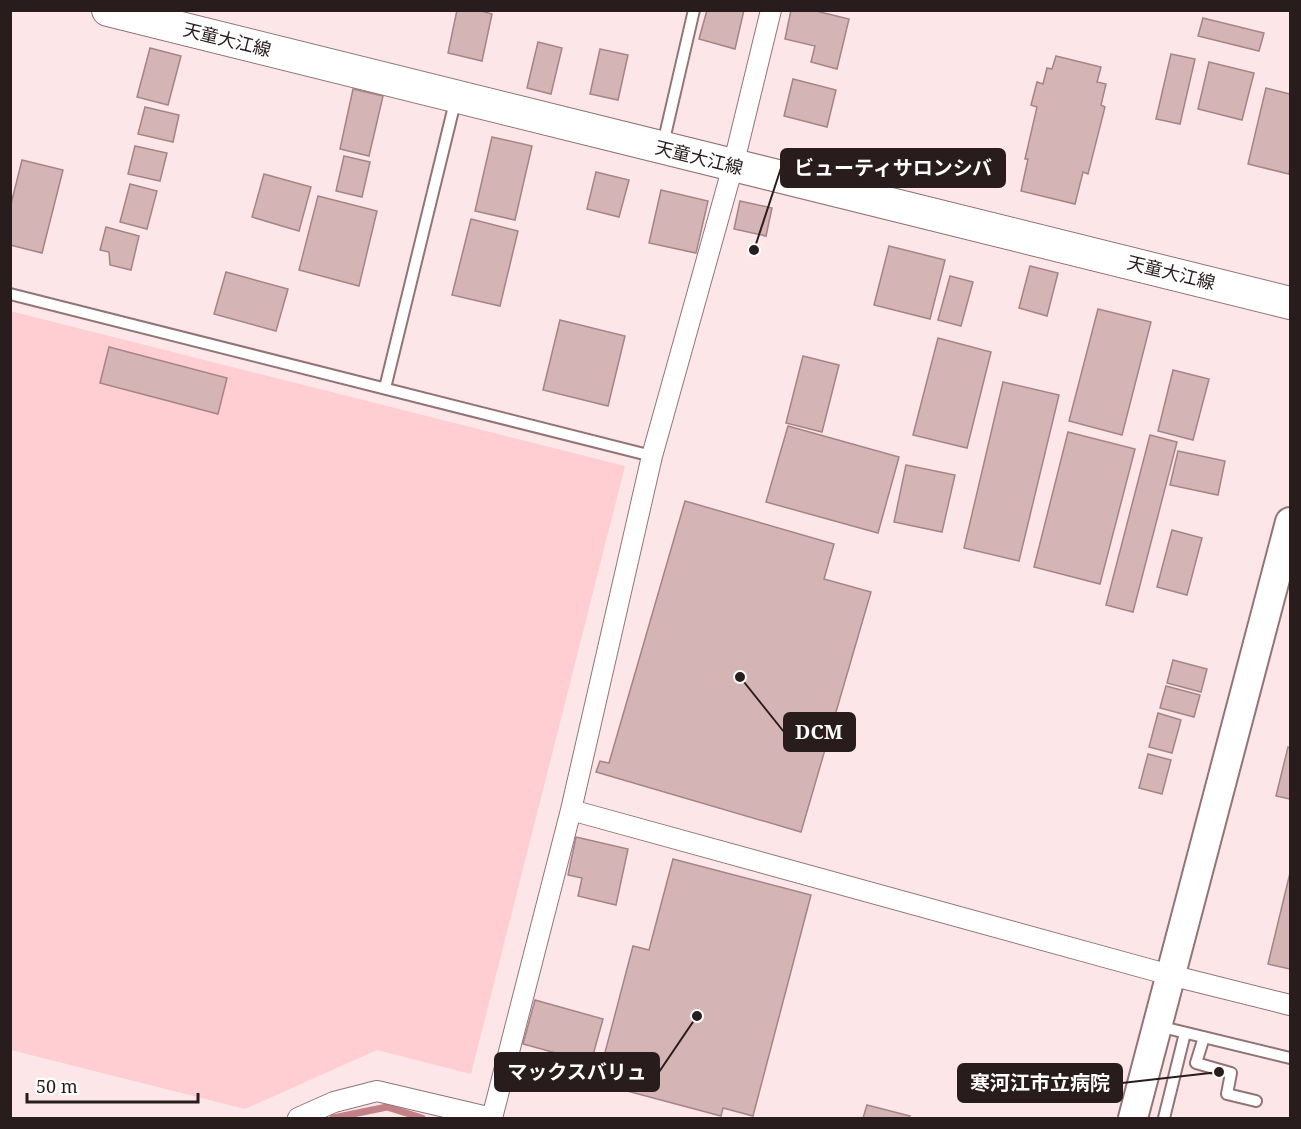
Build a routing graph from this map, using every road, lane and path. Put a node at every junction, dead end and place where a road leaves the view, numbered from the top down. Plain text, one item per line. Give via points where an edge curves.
1 (108, 10) edge
2 (694, 10) edge
3 (771, 10) edge
4 (456, 98) junction
5 (662, 148) junction
6 (733, 166) junction
7 (10, 294) edge
8 (1290, 303) edge
9 (385, 388) junction
10 (652, 456) junction
11 (1290, 522) edge
12 (571, 810) junction
13 (1170, 975) junction
14 (1290, 1005) edge
15 (1158, 1026) junction
16 (1185, 1033) junction
17 (1204, 1037) junction
18 (1290, 1058) edge
19 (1256, 1101) dead end
20 (492, 1118) edge
21 (298, 1119) edge
22 (1133, 1119) edge
23 (1164, 1119) edge

1 - 4 main road, 天童大江線
2 - 5 lane
3 - 6 street
4 - 5 main road, 天童大江線
4 - 9 lane
5 - 6 main road, 天童大江線
6 - 8 main road, 天童大江線
6 - 10 street
7 - 9 lane
9 - 10 lane
10 - 12 street
11 - 13 street
12 - 13 street
12 - 20 street
13 - 14 street
13 - 15 street
15 - 16 lane
15 - 22 street
16 - 17 lane
16 - 23 lane
17 - 18 lane
17 - 19 lane via 1196,1063 1231,1073 1227,1094
20 - 21 street via 377,1091 334,1101

